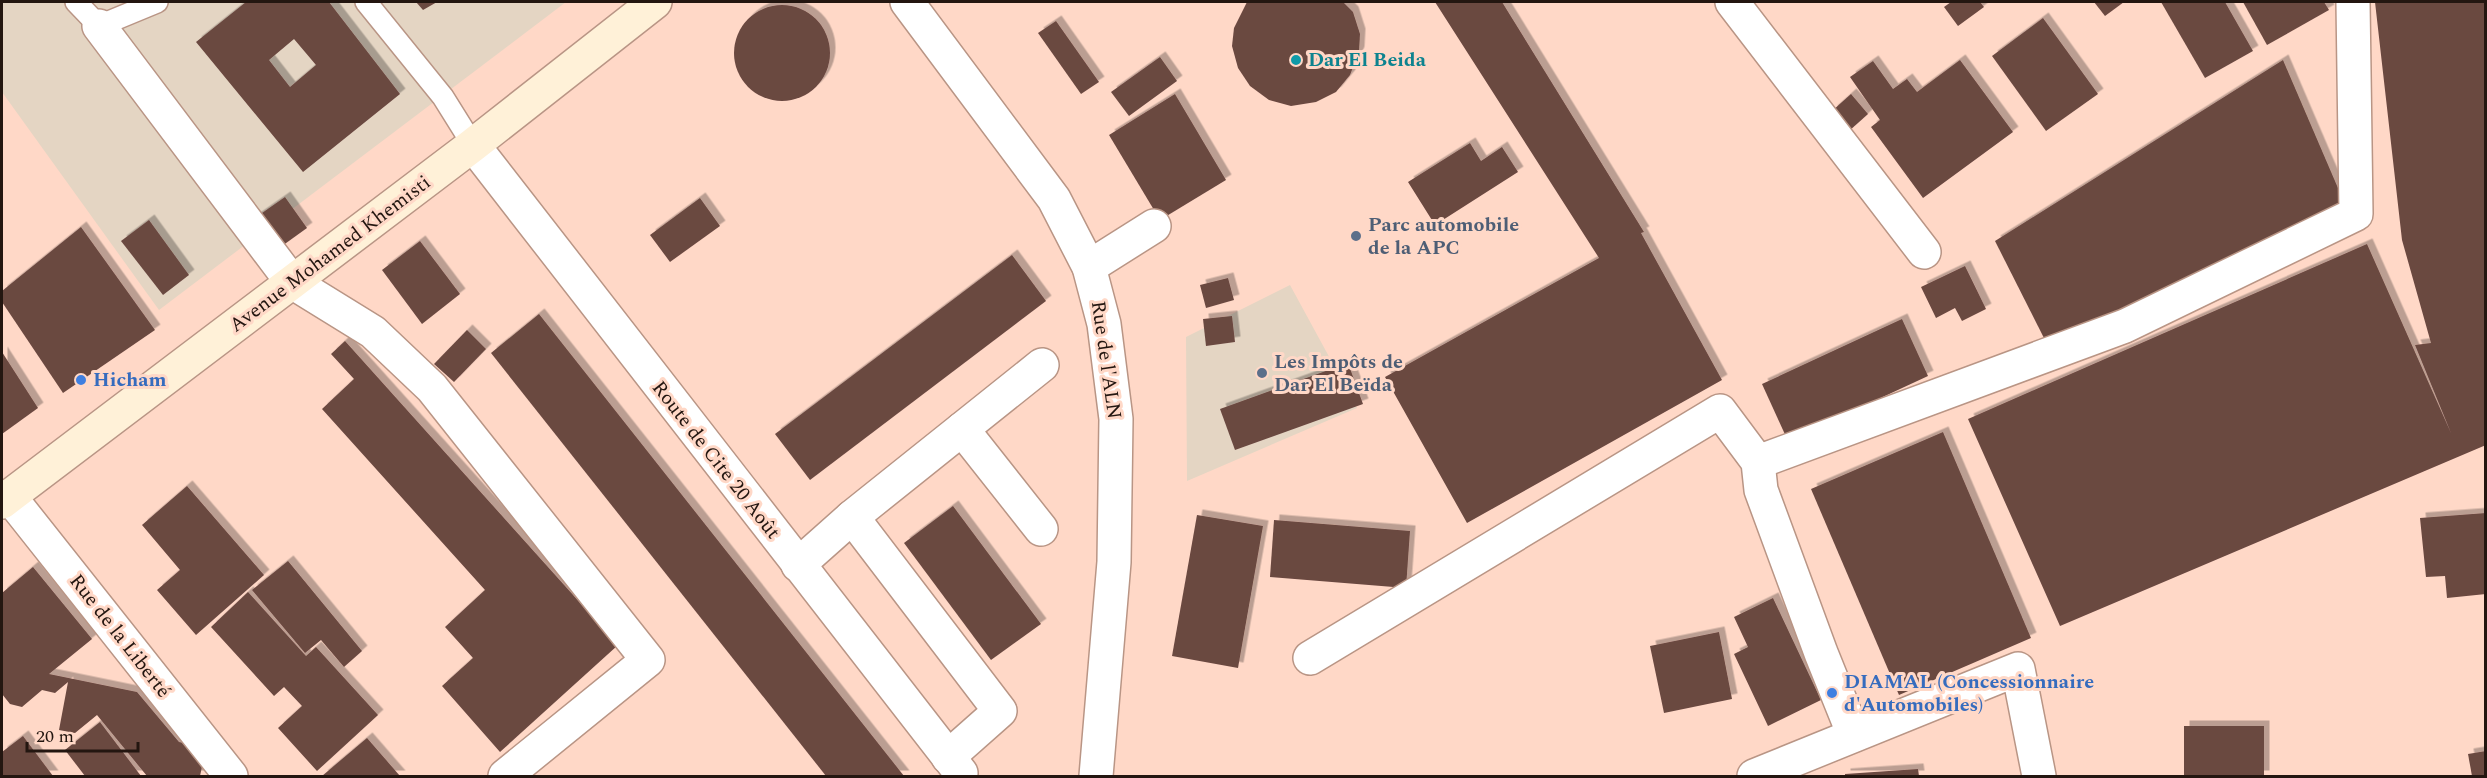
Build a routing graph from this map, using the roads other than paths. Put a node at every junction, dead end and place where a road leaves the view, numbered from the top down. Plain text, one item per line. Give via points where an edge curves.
1 (76, 2) edge
2 (157, 2) edge
3 (366, 2) edge
4 (655, 2) edge
5 (907, 2) edge
6 (1732, 2) edge
7 (2353, 2) edge
8 (99, 26) junction
9 (473, 145) junction
10 (1154, 226) dead end
11 (1924, 252) dead end
12 (1089, 267) junction
13 (292, 282) junction
14 (1042, 365) dead end
15 (962, 429) junction
16 (1758, 462) junction
17 (5, 499) edge
18 (852, 517) junction
19 (1041, 529) dead end
20 (798, 565) junction
21 (1310, 658) dead end
22 (1854, 735) junction
23 (231, 777) edge
24 (505, 777) edge
25 (1096, 777) edge
26 (1754, 777) edge
27 (2039, 777) edge

1 - 8 lane
2 - 8 lane
3 - 9 lane via 443,97
4 - 9 main road, Avenue Mohamed Khemisti
5 - 12 street, Rue de l'ALN via 1054,199
6 - 11 street
7 - 16 street via 2356,214 2125,326
8 - 13 street
9 - 13 main road, Avenue Mohamed Khemisti
9 - 20 street, Route de Cite 20 Août
10 - 12 street
12 - 25 street, Rue de l'ALN via 1104,324 1116,419 1114,562
13 - 17 main road, Avenue Mohamed Khemisti
13 - 24 street via 373,332 432,388 648,660
14 - 15 street
15 - 18 street
15 - 19 street
16 - 21 street via 1720,411
16 - 22 street via 1761,490
17 - 23 street, Rue de la Liberté
18 - 20 street
18 - 20 street, Route de Cite 20 Août via 1000,711 955,765
22 - 26 street
22 - 27 street via 2018,669

